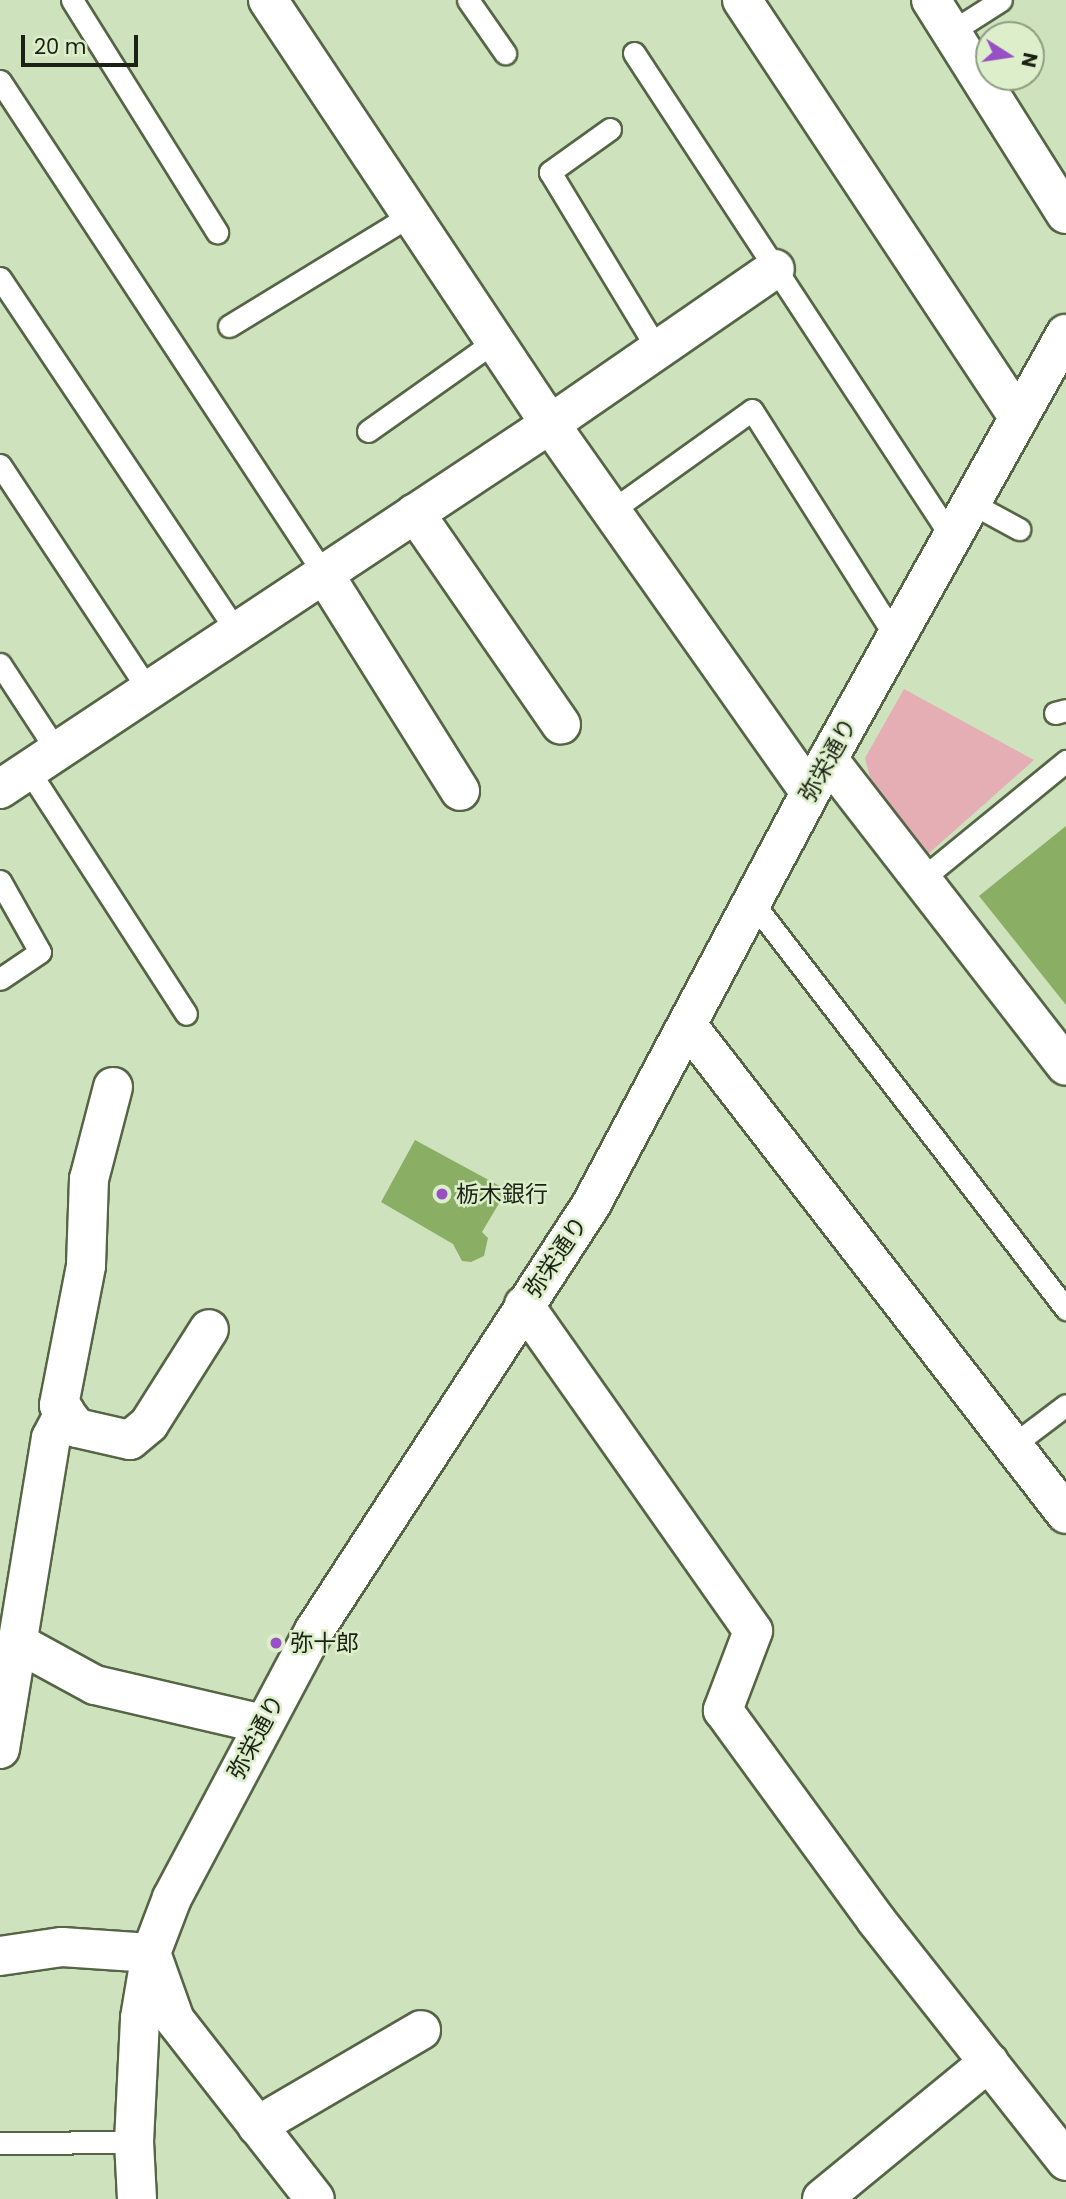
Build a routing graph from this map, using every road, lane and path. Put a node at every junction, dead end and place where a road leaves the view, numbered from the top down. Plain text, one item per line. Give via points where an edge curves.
1 (72, 0) edge
2 (268, 0) edge
3 (468, 0) edge
4 (742, 0) edge
5 (931, 0) edge
6 (1001, 0) edge
7 (951, 32) junction
8 (505, 52) dead end
9 (634, 53) dead end
10 (0, 81) edge
11 (610, 129) dead end
12 (1066, 214) edge
13 (411, 215) junction
14 (217, 232) dead end
15 (775, 269) junction
16 (0, 278) edge
17 (229, 326) dead end
18 (495, 341) junction
19 (1063, 345) edge
20 (658, 350) junction
21 (1019, 418) junction
22 (550, 424) junction
23 (368, 431) dead end
24 (0, 465) edge
25 (971, 503) junction
26 (611, 511) junction
27 (415, 513) junction
28 (1019, 529) dead end
29 (952, 538) junction
30 (324, 574) junction
31 (237, 632) junction
32 (896, 638) junction
33 (0, 664) edge
34 (149, 691) junction
35 (561, 725) dead end
36 (828, 759) junction
37 (1066, 761) edge
38 (29, 771) edge
39 (460, 791) dead end
40 (810, 793) junction
41 (922, 878) junction
42 (0, 881) edge
43 (753, 902) junction
44 (0, 979) edge
45 (186, 1014) dead end
46 (688, 1026) junction
47 (1066, 1066) edge
48 (113, 1087) dead end
49 (524, 1306) junction
50 (1066, 1309) edge
51 (209, 1329) dead end
52 (1066, 1405) edge
53 (65, 1412) junction
54 (1013, 1446) junction
55 (1066, 1514) edge
56 (16, 1642) junction
57 (262, 1724) junction
58 (0, 1749) edge
59 (151, 1953) junction
60 (0, 1956) edge
61 (421, 2030) dead end
62 (989, 2062) junction
63 (257, 2126) junction
64 (134, 2142) junction
65 (0, 2143) edge
66 (1066, 2161) edge
67 (137, 2199) edge
68 (315, 2199) edge
69 (822, 2199) edge

1 - 14 lane
2 - 13 street
3 - 8 lane
4 - 21 street
5 - 7 street
6 - 7 lane
7 - 12 street
9 - 15 lane
10 - 30 lane
11 - 20 lane via 550,172
13 - 17 lane
13 - 18 street
15 - 20 street
15 - 29 lane
16 - 31 lane
18 - 22 street
18 - 23 lane
19 - 21 street, 弥栄通り
20 - 22 street
21 - 25 street, 弥栄通り
22 - 26 street
22 - 27 street
24 - 34 lane
25 - 28 lane
25 - 29 street, 弥栄通り
26 - 32 lane via 752,410
26 - 40 street
27 - 30 street
27 - 35 street
29 - 32 street, 弥栄通り
30 - 31 street
30 - 39 street
31 - 34 street
32 - 36 street, 弥栄通り
33 - 38 lane
34 - 38 street
36 - 40 street, 弥栄通り
36 - 41 street
37 - 41 lane
38 - 45 lane
40 - 43 street, 弥栄通り
41 - 47 street
42 - 44 lane via 40,952
43 - 46 street, 弥栄通り
43 - 50 lane
46 - 49 street, 弥栄通り via 591,1205
46 - 54 street
48 - 53 street via 89,1179 86,1266 59,1405
49 - 57 street, 弥栄通り via 314,1631
49 - 62 street via 753,1630 723,1710 876,1920
51 - 53 street via 149,1424 130,1440 77,1428
52 - 54 lane
53 - 56 street via 51,1438
54 - 55 street
56 - 57 street via 95,1685
56 - 58 street
57 - 59 street, 弥栄通り via 172,1898
59 - 60 street via 62,1947
59 - 63 street via 175,2020
59 - 64 street, 弥栄通り via 135,2069
61 - 63 street
62 - 66 street
62 - 69 street
63 - 68 street
64 - 65 lane
64 - 67 street, 弥栄通り

